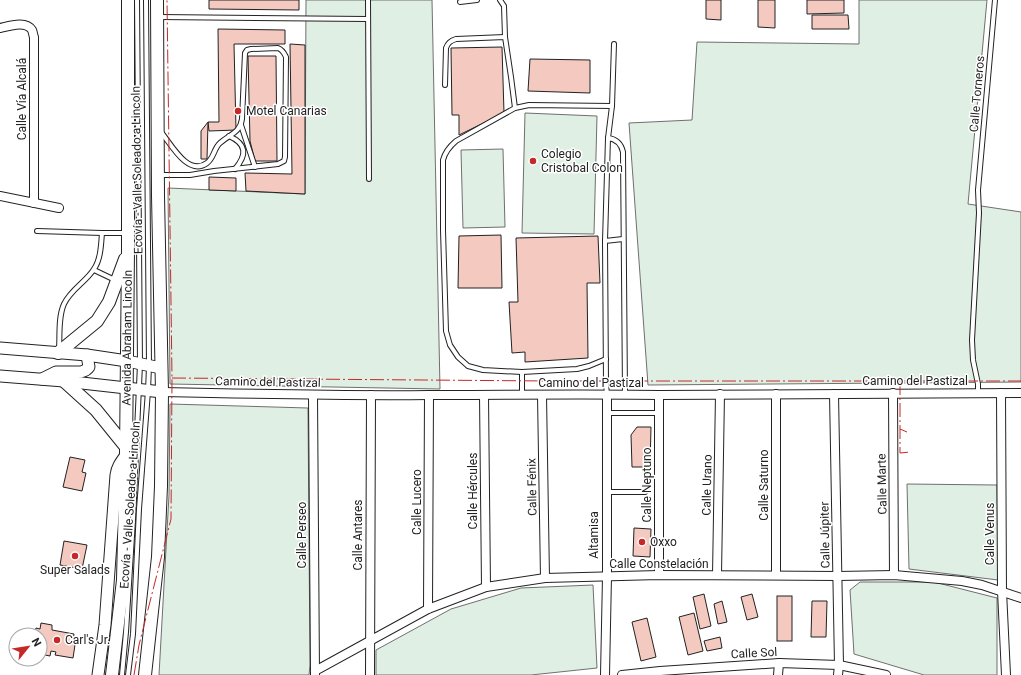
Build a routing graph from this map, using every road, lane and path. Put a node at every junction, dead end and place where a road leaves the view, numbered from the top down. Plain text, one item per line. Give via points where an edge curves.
1 (128, 0) edge
2 (137, 0) edge
3 (155, 0) edge
4 (368, 0) edge
5 (477, 0) edge
6 (500, 0) edge
7 (996, 0) edge
8 (460, 2) dead end
9 (157, 17) junction
10 (368, 19) junction
11 (0, 28) edge
12 (505, 37) junction
13 (614, 44) dead end
14 (445, 85) dead end
15 (612, 106) junction
16 (515, 108) junction
17 (241, 125) junction
18 (158, 127) junction
19 (229, 136) junction
20 (608, 138) junction
21 (255, 167) junction
22 (234, 169) junction
23 (158, 175) junction
24 (369, 179) dead end
25 (0, 196) edge
26 (34, 203) junction
27 (59, 208) dead end
28 (37, 231) dead end
29 (102, 233) junction
30 (128, 233) junction
31 (623, 239) junction
32 (605, 241) junction
33 (128, 250) junction
34 (94, 270) junction
35 (117, 280) junction
36 (0, 348) edge
37 (58, 353) junction
38 (87, 355) junction
39 (606, 359) junction
40 (127, 361) junction
41 (150, 366) junction
42 (522, 372) junction
43 (0, 376) edge
44 (42, 379) junction
45 (64, 381) junction
46 (138, 390) junction
47 (162, 392) junction
48 (893, 393) junction
49 (978, 393) junction
50 (1001, 393) junction
51 (1021, 393) edge
52 (607, 394) junction
53 (625, 394) junction
54 (720, 394) junction
55 (776, 394) junction
56 (834, 394) junction
57 (314, 395) junction
58 (370, 395) junction
59 (429, 395) junction
60 (484, 395) junction
61 (522, 395) junction
62 (542, 395) junction
63 (659, 395) junction
64 (607, 413) junction
65 (659, 413) junction
66 (126, 451) junction
67 (606, 492) junction
68 (645, 492) dead end
69 (659, 575) junction
70 (717, 575) junction
71 (776, 575) junction
72 (894, 575) junction
73 (607, 576) junction
74 (838, 576) junction
75 (546, 578) junction
76 (486, 587) junction
77 (1002, 591) junction
78 (1021, 598) edge
79 (428, 609) junction
80 (370, 641) junction
81 (778, 663) junction
82 (839, 665) junction
83 (720, 671) edge
84 (315, 673) edge
85 (660, 673) edge
86 (98, 675) edge
87 (112, 675) edge
88 (122, 675) edge
89 (128, 675) edge
90 (145, 675) edge
91 (370, 675) edge
92 (605, 675) edge
93 (622, 675) edge
94 (778, 675) edge
95 (838, 675) edge
96 (886, 675) edge
97 (1006, 675) edge

1 - 30 main road, Avenida Abraham Lincoln
2 - 41 lane
3 - 9 main road
3 - 41 lane, Ecovía - Valle Soleado a Lincoln
4 - 10 lane
5 - 8 lane
6 - 12 lane via 504,6
7 - 49 lane, Calle Torneros via 978,190 979,220 972,340
9 - 10 lane
9 - 18 main road
10 - 24 lane
11 - 26 street, Calle Vía Alcalá via 27,25 34,37
12 - 14 lane via 451,40 446,48
12 - 16 lane
13 - 15 lane
15 - 16 lane via 530,105
15 - 20 lane
16 - 42 lane via 456,141 445,153 445,297 446,331 450,345 458,357 468,366 483,370
17 - 19 lane
17 - 21 lane
17 - 21 lane via 245,53 251,49 282,50 286,58 285,157 284,161 278,164
18 - 19 lane via 182,158 193,167 206,164 217,146
18 - 23 main road
19 - 22 lane via 239,142 243,149 244,156
20 - 31 lane via 618,142 623,152
20 - 32 lane
21 - 22 lane
22 - 23 lane via 190,175
23 - 41 main road
25 - 26 street
26 - 27 street
28 - 29 lane
29 - 30 lane
29 - 34 lane via 99,257
30 - 33 main road, Avenida Abraham Lincoln
31 - 32 lane
31 - 53 lane
32 - 39 lane
33 - 35 main road
33 - 40 main road, Avenida Abraham Lincoln
34 - 35 lane
34 - 37 lane via 70,294 64,304
35 - 37 main road via 109,302 97,321
36 - 37 street
37 - 38 street
38 - 40 street
38 - 44 street via 89,367 84,372 56,372
39 - 42 lane via 583,368
39 - 52 lane
40 - 41 street
40 - 46 main road, Avenida Abraham Lincoln
41 - 46 lane
41 - 46 lane, Ecovía - Valle Soleado a Lincoln
41 - 47 main road
42 - 61 lane
43 - 44 street
44 - 45 street
45 - 46 street
45 - 66 main road via 96,410
46 - 47 street
46 - 66 main road, Avenida Abraham Lincoln
46 - 88 lane via 133,520
46 - 89 lane, Ecovía - Valle Soleado a Lincoln via 138,509 133,634
47 - 57 street, Camino del Pastizal
47 - 90 main road via 158,557
48 - 49 street, Camino del Pastizal
48 - 56 street, Camino del Pastizal
48 - 72 street, Calle Marte
49 - 50 street, Camino del Pastizal
50 - 51 street, Camino del Pastizal
50 - 77 street, Calle Venus
52 - 53 street, Camino del Pastizal
52 - 62 street, Camino del Pastizal
52 - 64 street, Altamisa
53 - 63 street, Camino del Pastizal
54 - 55 street, Camino del Pastizal
54 - 63 street, Camino del Pastizal
54 - 70 street, Calle Urano
55 - 56 street, Camino del Pastizal
55 - 71 street, Calle Saturno
56 - 74 street, Calle Júpiter
57 - 58 street, Camino del Pastizal
57 - 84 street, Calle Perseo
58 - 59 street, Camino del Pastizal
58 - 80 street, Calle Antares
59 - 60 street, Camino del Pastizal
59 - 79 street, Calle Lucero
60 - 61 street, Camino del Pastizal
60 - 76 street, Calle Hércules
61 - 62 street, Camino del Pastizal
62 - 75 street, Calle Fénix
63 - 65 street, Calle Neptuno
64 - 65 lane
64 - 67 street, Altamisa
65 - 69 street, Calle Neptuno
66 - 86 street via 116,475 105,625
66 - 87 main road, Avenida Abraham Lincoln via 123,580
67 - 68 lane
67 - 73 street, Altamisa
69 - 70 street, Calle Constelación
69 - 73 street, Calle Constelación
70 - 71 street, Calle Constelación
71 - 74 street, Calle Constelación
72 - 74 street, Calle Constelación
72 - 77 street, Calle Constelación via 962,580
73 - 75 street, Calle Constelación
73 - 92 street, Altamisa
74 - 82 street, Calle Júpiter
75 - 76 street, Calle Constelación
76 - 79 street, Calle Constelación
77 - 78 street, Calle Constelación
77 - 97 street, Calle Venus
79 - 80 street, Calle Constelación
80 - 84 street, Calle Constelación
80 - 91 street, Calle Antares
81 - 82 street, Calle Sol
81 - 83 street, Calle Sol
81 - 94 street
82 - 95 street, Calle Júpiter
82 - 96 street, Calle Sol
83 - 85 street, Calle Sol
85 - 93 street, Calle Sol

